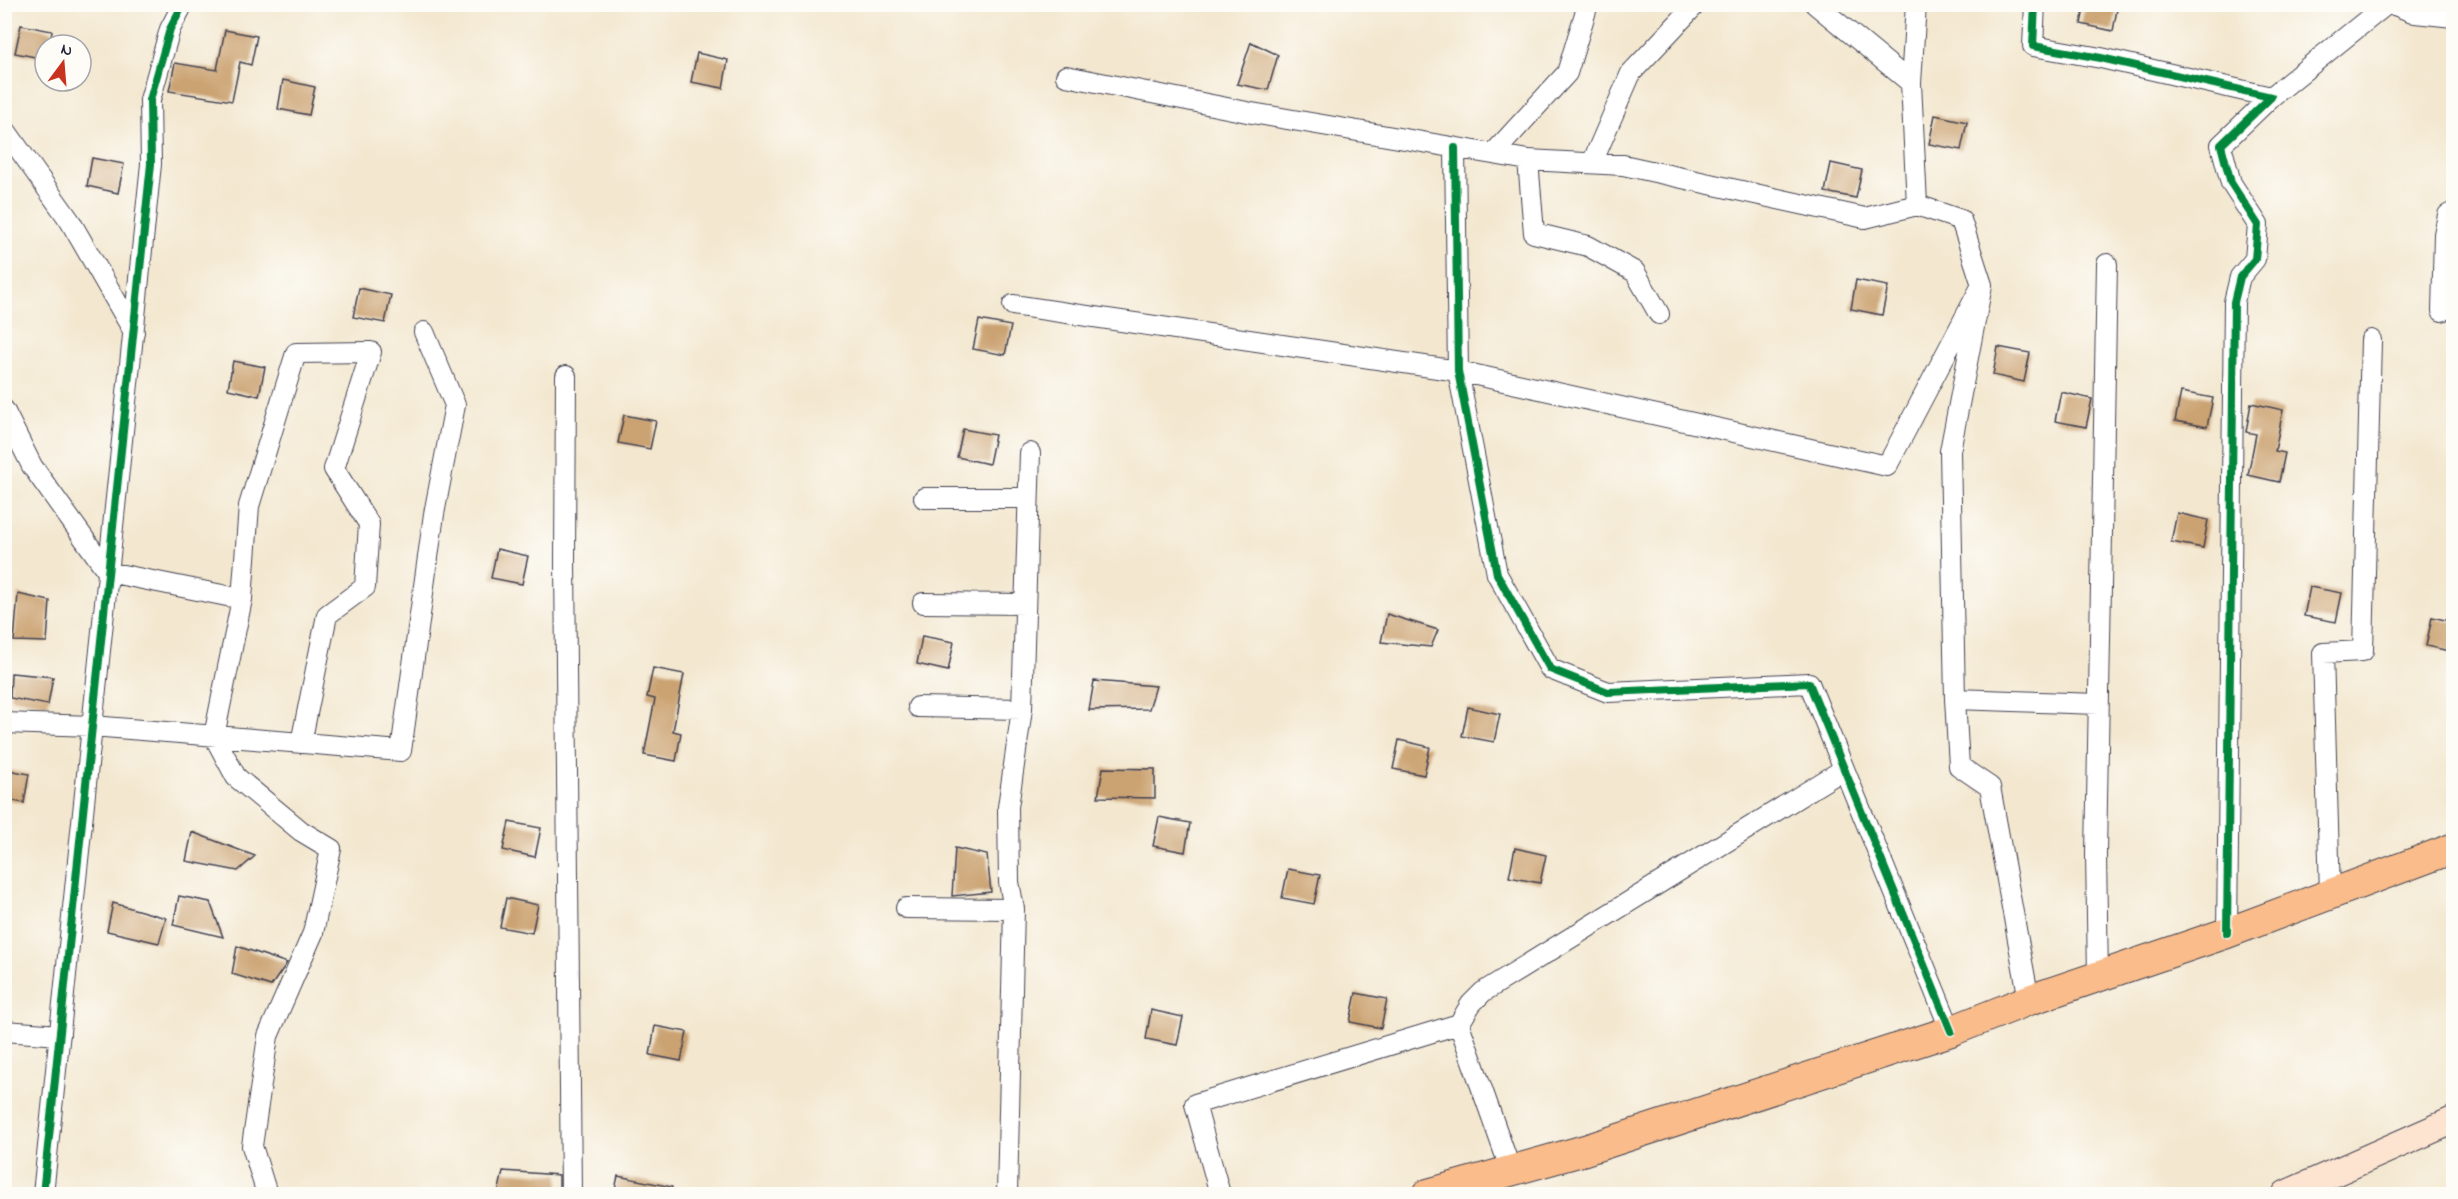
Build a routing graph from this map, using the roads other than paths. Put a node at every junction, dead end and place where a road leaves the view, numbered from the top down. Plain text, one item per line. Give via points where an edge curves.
1 (183, 4) edge
2 (1588, 4) edge
3 (1696, 4) edge
4 (1815, 4) edge
5 (1916, 4) edge
6 (2035, 4) edge
7 (2387, 4) edge
8 (2392, 4) edge
9 (2454, 17) edge
10 (1066, 76) dead end
11 (1911, 83) junction
12 (2271, 97) junction
13 (4, 128) edge
14 (1455, 148) junction
15 (1493, 154) junction
16 (1528, 160) junction
17 (1592, 163) junction
18 (1917, 205) junction
19 (2454, 212) edge
20 (2107, 264) dead end
21 (1982, 285) junction
22 (1013, 305) dead end
23 (2442, 311) dead end
24 (1659, 314) dead end
25 (134, 332) junction
26 (424, 332) dead end
27 (2371, 340) dead end
28 (1458, 371) junction
29 (566, 376) dead end
30 (4, 410) edge
31 (1030, 453) dead end
32 (924, 498) dead end
33 (1028, 498) junction
34 (108, 572) junction
35 (242, 599) junction
36 (923, 603) dead end
37 (1025, 604) junction
38 (1954, 699) junction
39 (2098, 704) junction
40 (918, 707) dead end
41 (1022, 709) junction
42 (4, 723) edge
43 (92, 726) junction
44 (214, 735) junction
45 (301, 743) junction
46 (1844, 769) junction
47 (2454, 848) edge
48 (2330, 894) junction
49 (906, 908) dead end
50 (1014, 909) junction
51 (2228, 933) junction
52 (2098, 976) junction
53 (2029, 1000) junction
54 (1459, 1024) junction
55 (4, 1031) edge
56 (1951, 1031) junction
57 (60, 1035) junction
58 (2454, 1120) edge
59 (1512, 1171) junction
60 (43, 1194) edge
61 (267, 1194) edge
62 (571, 1194) edge
63 (1007, 1194) edge
64 (1220, 1194) edge
65 (1428, 1194) edge
66 (2286, 1194) edge

1 - 25 street via 170,29 150,100 151,164
2 - 15 street via 1567,73
3 - 17 street via 1631,72
4 - 11 street
5 - 11 street
6 - 12 street via 2033,46
7 - 12 street
8 - 9 street via 2415,13
10 - 14 street
11 - 18 street
12 - 51 street via 2221,144 2231,183 2258,225 2255,259 2240,276 2235,302
13 - 25 street via 70,221
14 - 15 street
14 - 28 street
15 - 16 street
16 - 17 street
16 - 24 street via 1534,233 1588,246 1635,272
17 - 18 street via 1623,165 1865,218
18 - 21 street via 1961,220
19 - 23 street via 2448,215 2444,234
20 - 39 street
21 - 28 street via 1887,466
21 - 38 street via 1950,451
22 - 28 street
25 - 34 street
26 - 45 street via 455,405 434,514 401,751
27 - 48 street via 2363,651 2324,653
28 - 46 street via 1497,574 1550,669 1608,692 1809,682
29 - 62 street
30 - 34 street via 33,466
31 - 33 street
32 - 33 street
33 - 37 street
34 - 35 street
34 - 43 street
35 - 44 street
35 - 45 street via 249,506 296,353 371,352 334,469 369,524 364,587 327,615
36 - 37 street
37 - 41 street
38 - 39 street
38 - 53 street via 1959,766 1990,787
39 - 52 street
40 - 41 street
41 - 50 street via 1008,807 1009,882
42 - 43 street
43 - 44 street
43 - 57 street
44 - 45 street
44 - 61 street via 236,777 301,831 331,849 313,933 268,1035 252,1146
46 - 54 street via 1483,992
46 - 56 street
47 - 48 main road
48 - 51 main road
49 - 50 street
50 - 63 street
51 - 52 main road
52 - 53 main road
53 - 56 main road
54 - 59 street
54 - 64 street via 1196,1104
55 - 57 street
56 - 59 main road
57 - 60 street
58 - 66 street
59 - 65 main road

